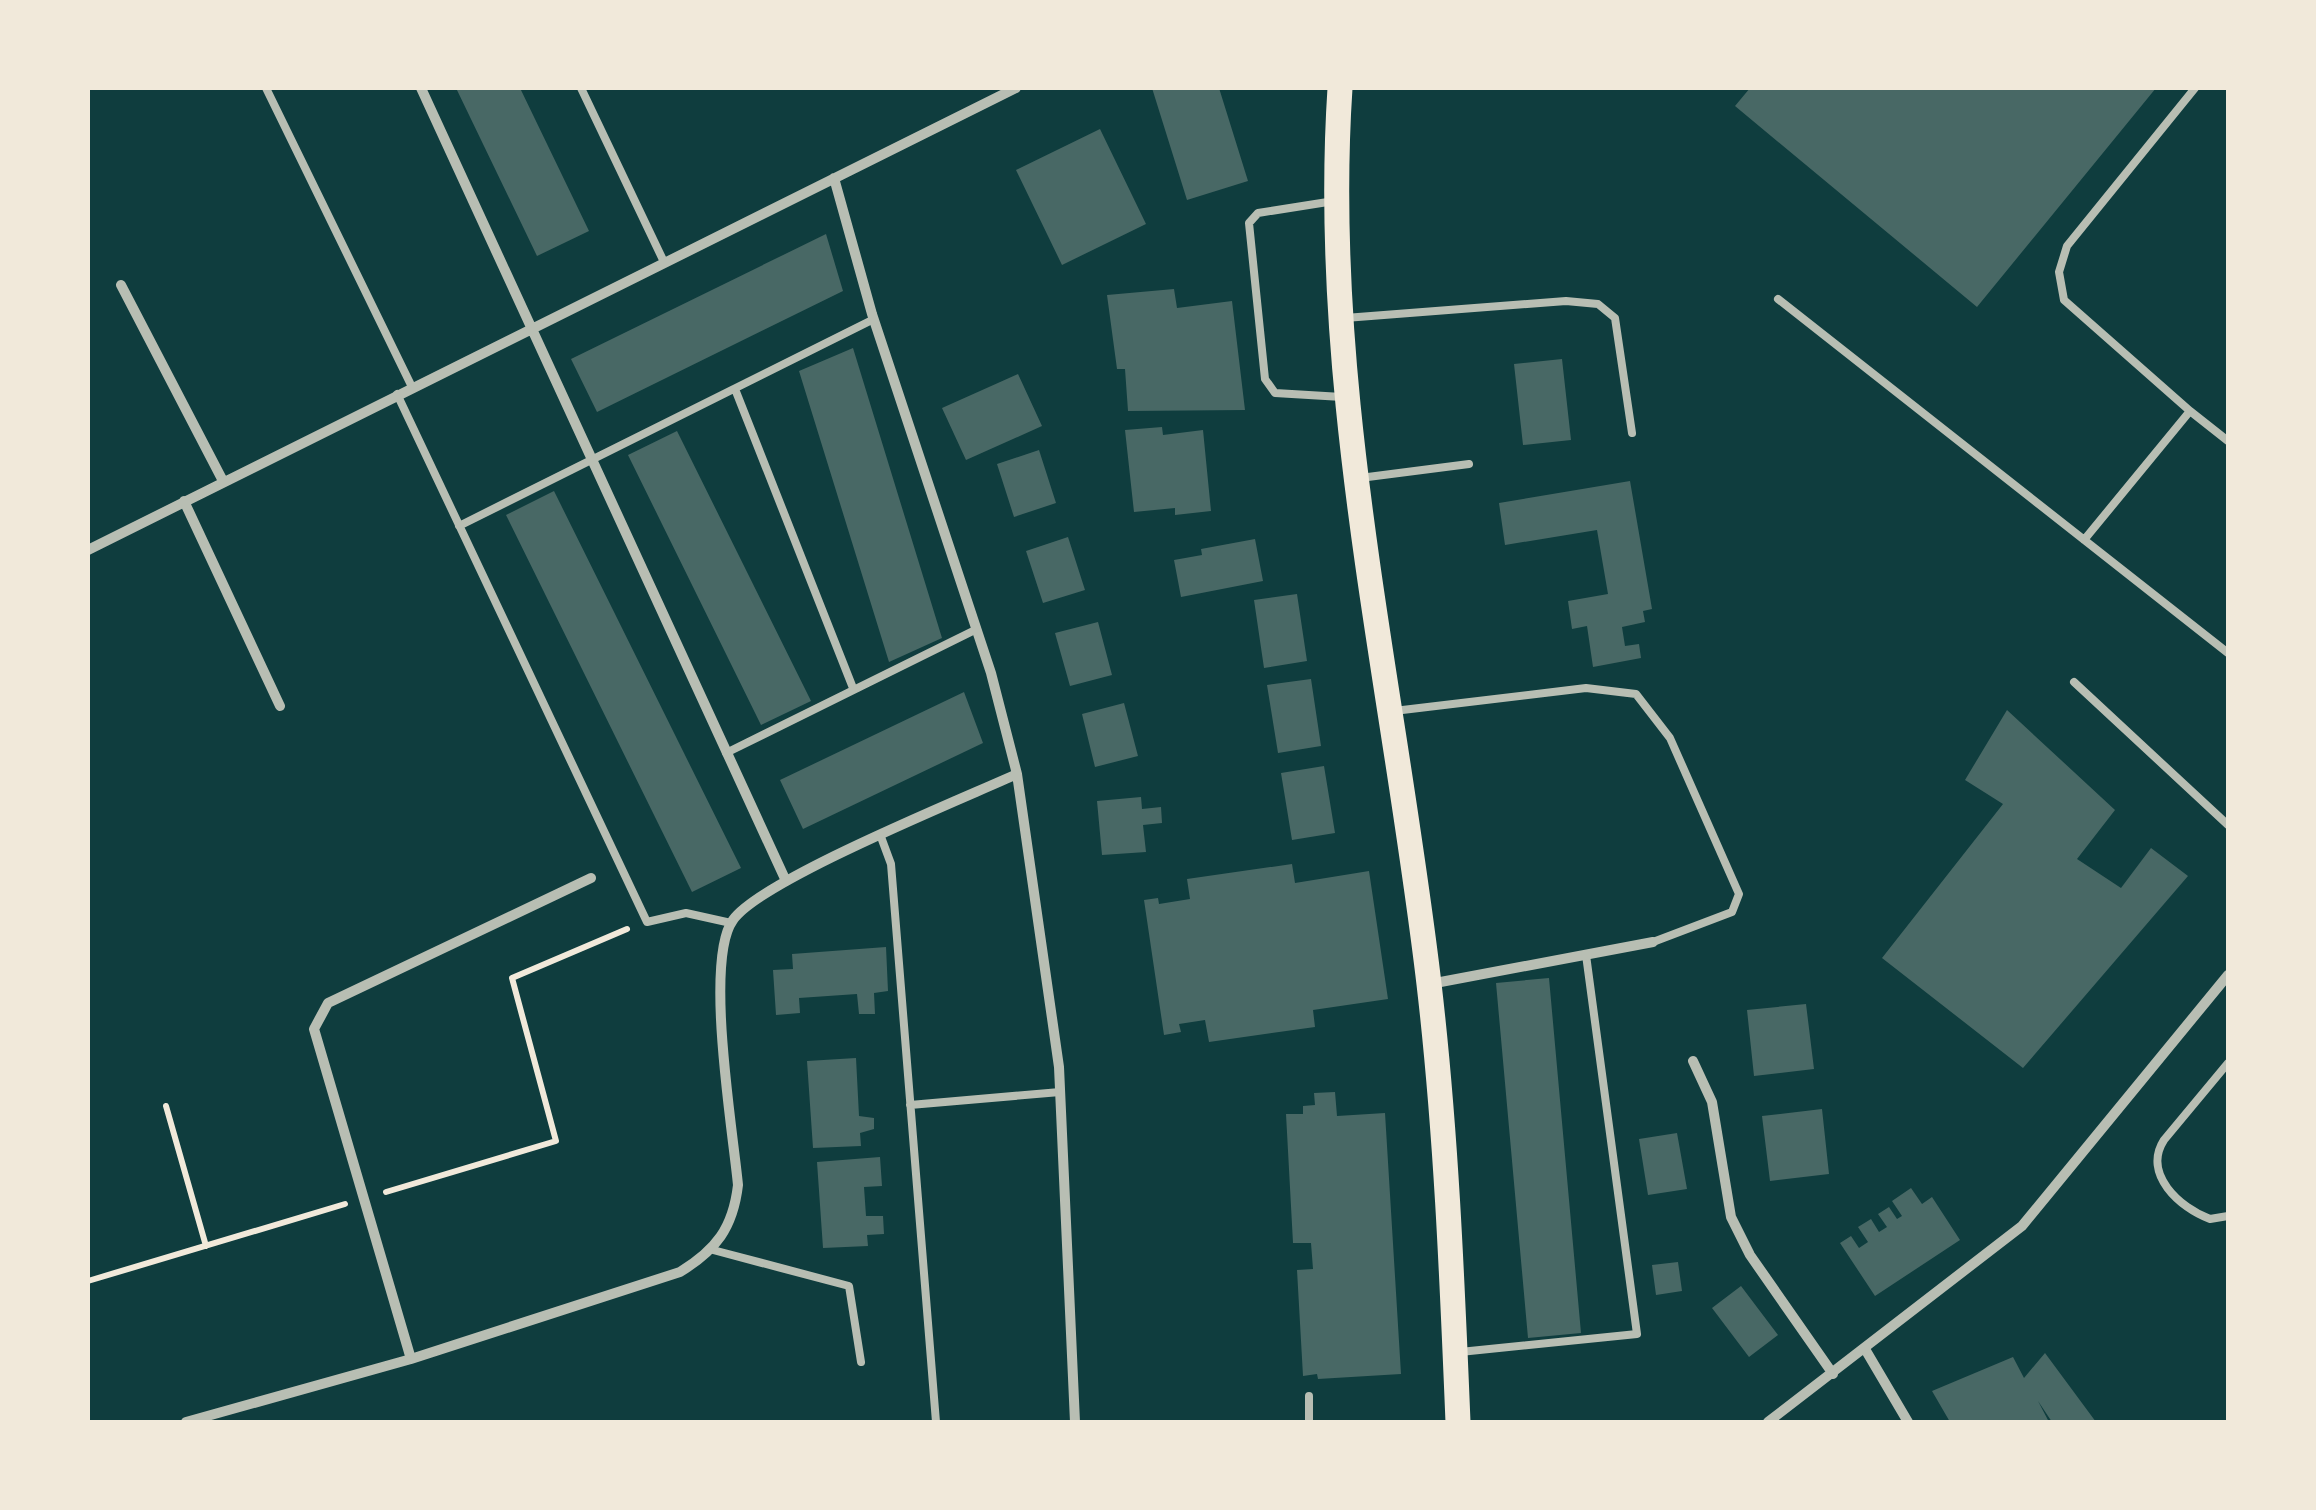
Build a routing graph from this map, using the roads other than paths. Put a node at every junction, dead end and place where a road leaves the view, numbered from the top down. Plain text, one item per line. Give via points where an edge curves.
1 (266, 88) edge
2 (420, 88) edge
3 (581, 88) edge
4 (1016, 88) edge
5 (1340, 88) edge
6 (2194, 88) edge
7 (834, 178) junction
8 (1336, 200) junction
9 (664, 262) junction
10 (121, 285) dead end
11 (1778, 299) dead end
12 (874, 319) junction
13 (1341, 319) junction
14 (530, 328) junction
15 (412, 387) junction
16 (735, 389) junction
17 (397, 394) junction
18 (1346, 397) junction
19 (2190, 411) junction
20 (1632, 433) dead end
21 (2228, 441) edge
22 (592, 460) junction
23 (1470, 464) dead end
24 (1356, 479) junction
25 (222, 481) junction
26 (184, 501) junction
27 (459, 526) junction
28 (2084, 540) junction
29 (88, 550) edge
30 (977, 629) junction
31 (2228, 654) edge
32 (2074, 682) dead end
33 (853, 688) junction
34 (280, 706) dead end
35 (1390, 712) junction
36 (726, 753) junction
37 (1017, 774) junction
38 (2228, 825) edge
39 (881, 837) junction
40 (591, 878) dead end
41 (786, 881) junction
42 (731, 923) junction
43 (1652, 942) joint
44 (1586, 955) junction
45 (2228, 975) edge
46 (1429, 984) junction
47 (1693, 1061) dead end
48 (2228, 1063) edge
49 (1060, 1092) junction
50 (910, 1105) junction
51 (2228, 1216) edge
52 (712, 1250) junction
53 (1866, 1348) junction
54 (1455, 1352) junction
55 (411, 1359) junction
56 (860, 1362) dead end
57 (1833, 1374) junction
58 (1309, 1396) dead end
59 (1772, 1421) edge
60 (186, 1422) edge
61 (936, 1422) edge
62 (1075, 1422) edge
63 (1310, 1422) edge
64 (1458, 1422) edge
65 (1908, 1422) edge

1 - 15 lane
2 - 14 street
3 - 9 lane
4 - 7 street
5 - 8 main road
6 - 19 lane via 2066,246 2060,272 2064,300
7 - 9 street
7 - 12 street
8 - 13 main road
8 - 18 lane via 1258,213 1250,222 1265,379 1275,392 1295,397
9 - 14 street
10 - 25 street
11 - 28 lane
12 - 16 lane
12 - 30 street
13 - 18 main road
13 - 20 lane via 1566,300 1598,304 1615,318
14 - 15 street
14 - 22 street
15 - 17 street
16 - 22 lane
16 - 33 lane
17 - 25 street
17 - 27 lane
18 - 24 main road
19 - 21 lane
19 - 28 lane
22 - 27 lane
22 - 36 street
23 - 24 lane
24 - 35 main road
25 - 26 street
26 - 29 street
26 - 34 street
27 - 42 lane via 648,922 686,913
28 - 31 lane
30 - 33 lane
30 - 37 street
32 - 38 lane
33 - 36 lane
35 - 43 lane via 1586,688 1636,694 1670,738 1739,894 1732,912
35 - 46 main road
36 - 41 street
37 - 39 street
37 - 49 street
39 - 41 street
39 - 50 lane via 891,864
40 - 55 street via 328,1003 314,1029
41 - 42 street
42 - 52 street via 719,978 738,1185 735,1210
43 - 44 street
44 - 46 street
44 - 54 lane via 1637,1334
45 - 53 street via 2022,1226
46 - 54 main road
47 - 57 street via 1712,1102 1731,1217
48 - 51 lane via 2158,1154 2160,1174 2174,1196 2210,1219
49 - 50 lane
49 - 62 street
50 - 61 lane
52 - 55 street via 680,1272
52 - 56 lane via 849,1286
53 - 57 street
53 - 65 street
54 - 64 main road
55 - 60 street
57 - 59 street
58 - 63 lane

